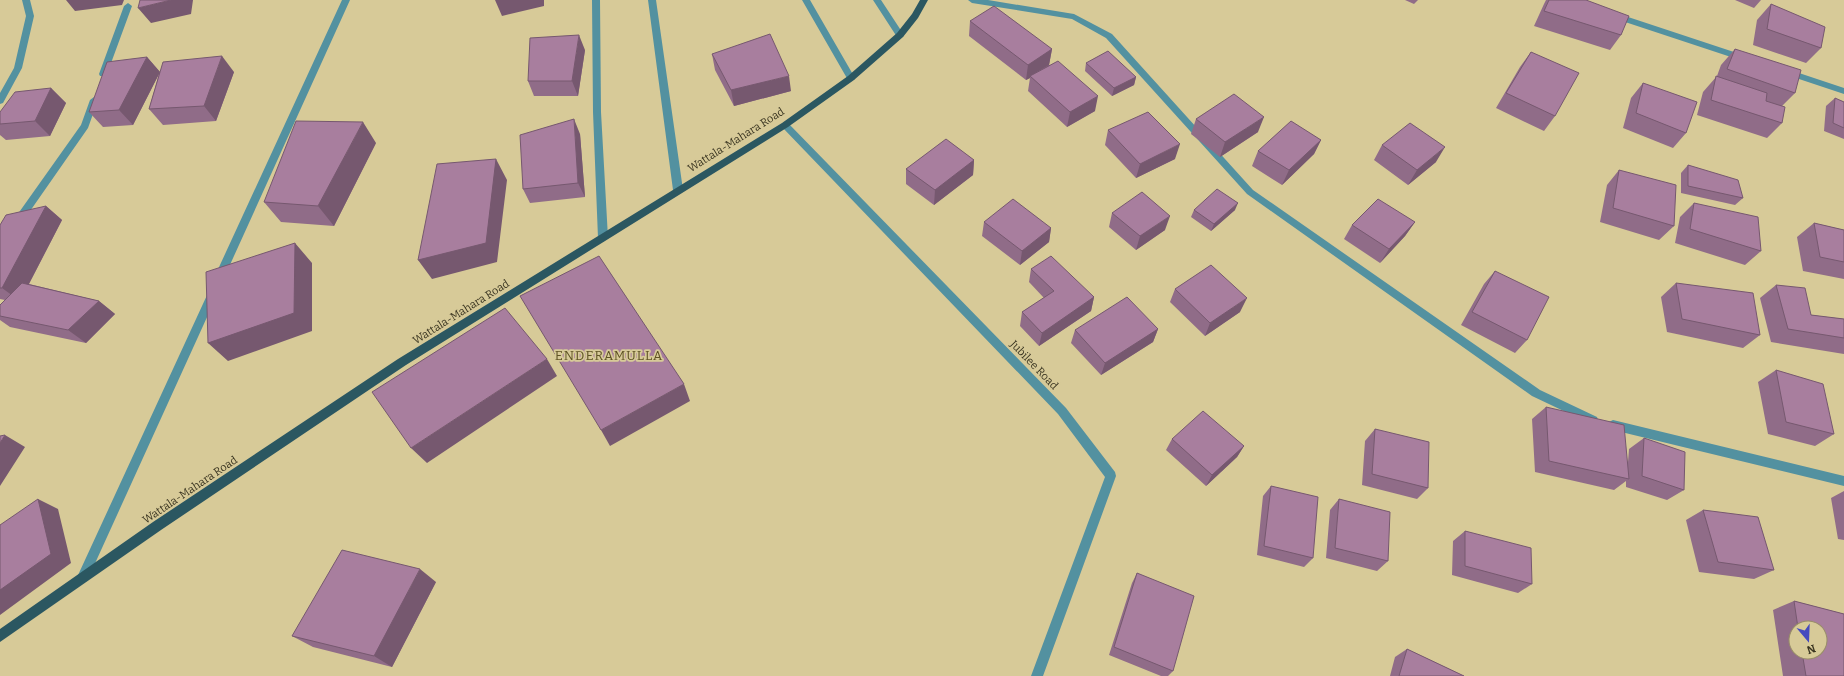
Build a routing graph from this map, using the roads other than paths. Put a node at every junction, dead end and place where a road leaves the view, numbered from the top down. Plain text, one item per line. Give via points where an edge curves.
1 (26, 0) edge
2 (346, 0) edge
3 (596, 0) edge
4 (652, 0) edge
5 (806, 0) edge
6 (877, 0) edge
7 (924, 0) edge
8 (972, 0) edge
9 (128, 6) dead end
10 (1604, 12) edge
11 (900, 34) junction
12 (1754, 61) edge
13 (1777, 68) edge
14 (851, 78) junction
15 (1844, 91) edge
16 (0, 101) edge
17 (785, 125) junction
18 (678, 190) junction
19 (13, 228) edge
20 (603, 238) junction
21 (1844, 481) edge
22 (83, 577) junction
23 (0, 636) edge
24 (1037, 676) edge

1 - 16 street via 30,16 18,68
2 - 22 street
3 - 20 street via 597,112
4 - 18 street
5 - 14 street
6 - 11 street
7 - 11 main road, Wattala-Mahara Road
8 - 21 street via 1074,17 1109,36 1250,192 1536,393 1591,420
9 - 19 street via 84,126
10 - 12 street
11 - 14 main road, Wattala-Mahara Road
13 - 15 street
14 - 17 main road, Wattala-Mahara Road
17 - 18 main road, Wattala-Mahara Road
17 - 24 street, Jubilee Road via 1062,411 1111,476
18 - 20 main road, Wattala-Mahara Road
20 - 22 main road, Wattala-Mahara Road via 402,362
22 - 23 main road, Wattala-Mahara Road

